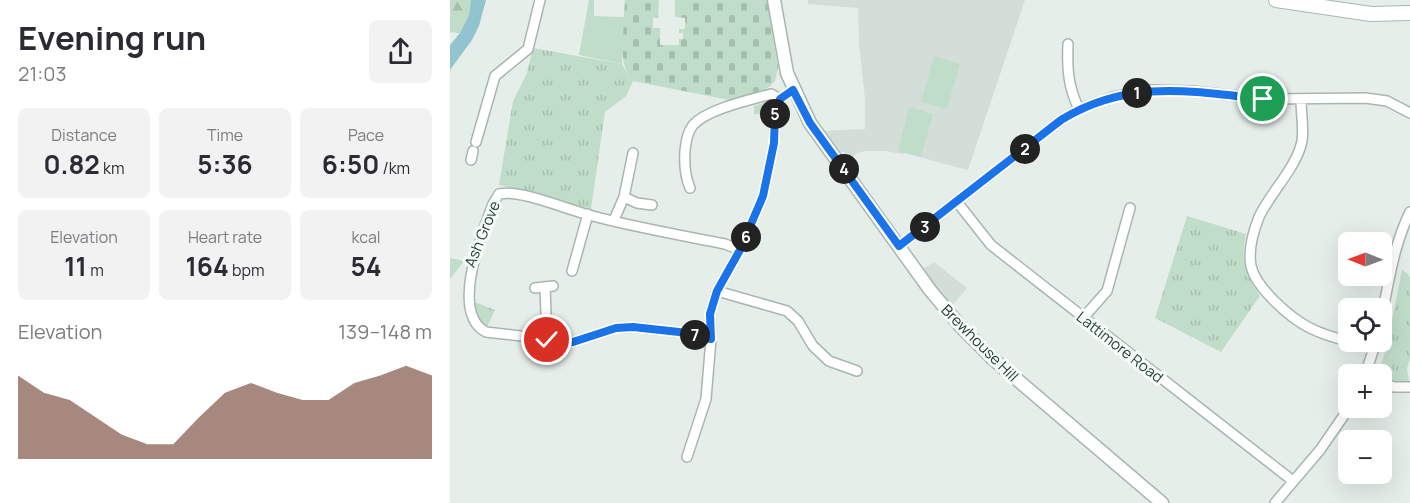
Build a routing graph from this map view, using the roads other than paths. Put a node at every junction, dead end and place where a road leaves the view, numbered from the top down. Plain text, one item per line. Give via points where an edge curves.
1 (540, 0) edge
2 (774, 0) edge
3 (1276, 0) edge
4 (1410, 13) edge
5 (1068, 45) dead end
6 (793, 90) junction
7 (780, 99) junction
8 (1301, 100) junction
9 (1080, 109) junction
10 (1410, 112) edge
11 (474, 151) dead end
12 (633, 153) dead end
13 (690, 188) dead end
14 (624, 197) junction
15 (957, 202) junction
16 (652, 205) dead end
17 (1130, 208) dead end
18 (1410, 212) edge
19 (588, 214) junction
20 (614, 220) junction
21 (899, 246) junction
22 (740, 250) junction
23 (572, 271) dead end
24 (535, 288) dead end
25 (717, 291) junction
26 (1385, 298) edge
27 (1083, 318) junction
28 (1338, 338) edge
29 (711, 339) junction
30 (547, 340) junction
31 (857, 371) dead end
32 (1392, 386) edge
33 (1410, 387) edge
34 (1342, 418) edge
35 (687, 457) dead end
36 (1293, 481) junction
37 (1162, 503) edge
38 (1275, 503) edge

1 - 11 street via 528,49 495,75
2 - 6 street, Brewhouse Hill
3 - 4 main road via 1371,14
5 - 9 street via 1069,81
6 - 7 street
6 - 21 street, Brewhouse Hill via 810,123
7 - 13 street via 771,94 695,123 688,135 684,159
7 - 22 street via 766,186
8 - 9 street via 1149,90
8 - 10 street via 1365,98 1387,101
8 - 28 street via 1302,141 1260,216 1251,242 1252,268 1266,290 1292,317
9 - 15 street
12 - 14 street
14 - 16 street
14 - 20 street
15 - 21 street
15 - 27 street, Lattimore Road via 991,245
17 - 27 street via 1107,291
18 - 26 street
19 - 20 street, Ash Grove
19 - 23 street
19 - 30 street, Ash Grove via 523,195 499,194 467,270 464,308 474,326 494,335
20 - 22 street, Ash Grove
21 - 37 street, Brewhouse Hill via 940,304 976,342
22 - 25 street
24 - 30 street via 549,287
25 - 29 street via 710,314
25 - 31 street via 787,311 829,361
27 - 36 street, Lattimore Road
29 - 30 street, Ash Grove via 633,327 616,328 573,342
29 - 35 street via 706,399
32 - 33 street
34 - 36 street
36 - 38 street

